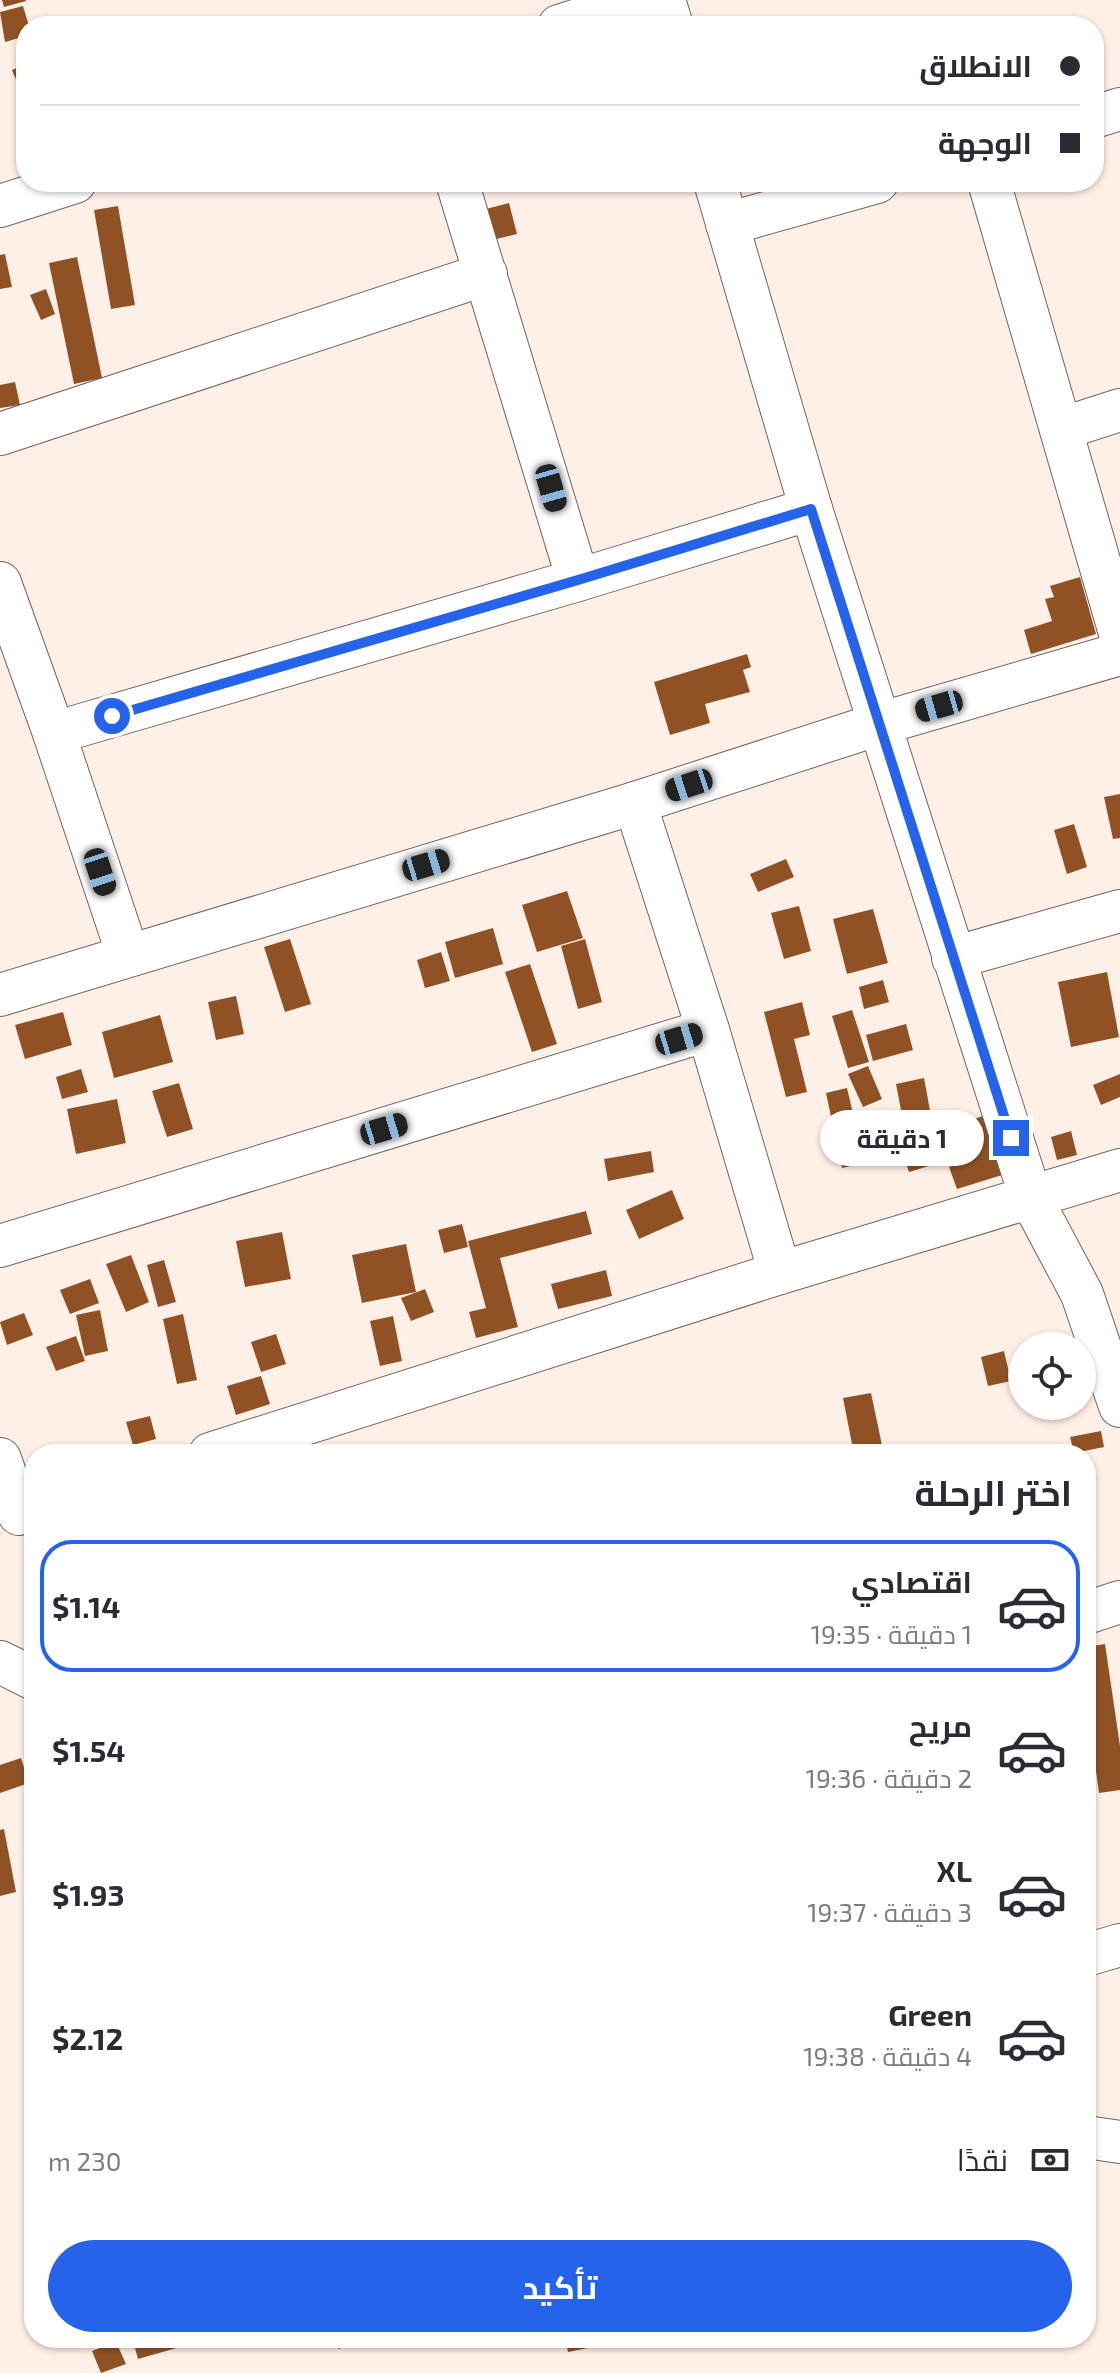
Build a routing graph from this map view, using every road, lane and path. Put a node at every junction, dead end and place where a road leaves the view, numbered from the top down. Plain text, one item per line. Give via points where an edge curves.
1 (641, 0) edge
2 (591, 16) edge
3 (44, 192) edge
4 (460, 192) edge
5 (718, 192) edge
6 (841, 192) edge
7 (992, 192) edge
8 (0, 206) edge
9 (727, 224) junction
10 (486, 274) junction
11 (1120, 410) edge
12 (1061, 429) junction
13 (0, 434) edge
14 (811, 509) junction
15 (578, 580) junction
16 (0, 583) edge
17 (1120, 633) edge
18 (1120, 654) edge
19 (879, 724) junction
20 (54, 733) junction
21 (635, 803) junction
22 (1120, 911) edge
23 (128, 955) junction
24 (953, 958) junction
25 (0, 995) edge
26 (708, 1030) junction
27 (1120, 1170) edge
28 (1031, 1198) junction
29 (0, 1246) edge
30 (780, 1273) junction
31 (1120, 1406) edge
32 (241, 1444) edge
33 (0, 1459) edge
34 (18, 1515) edge
35 (1120, 1602) edge
36 (1096, 1610) edge
37 (0, 1662) edge
38 (24, 1674) edge
39 (1120, 1945) edge
40 (1096, 1952) edge
41 (1096, 2138) edge
42 (1120, 2142) edge

1 - 2 street
3 - 8 street
4 - 10 street
5 - 9 street
6 - 9 street
7 - 12 street
9 - 14 street
10 - 13 street
10 - 15 street
11 - 12 street
12 - 17 street
14 - 15 street
14 - 19 street
15 - 20 street
16 - 20 street
18 - 19 street
19 - 21 street
19 - 24 street
20 - 23 street
21 - 23 street
21 - 26 street
22 - 24 street
23 - 25 street
24 - 28 street
26 - 29 street
26 - 30 street
27 - 28 street
28 - 30 street
28 - 31 street via 1082,1294
30 - 32 street
33 - 34 street
35 - 36 street
37 - 38 street
39 - 40 street
41 - 42 street

